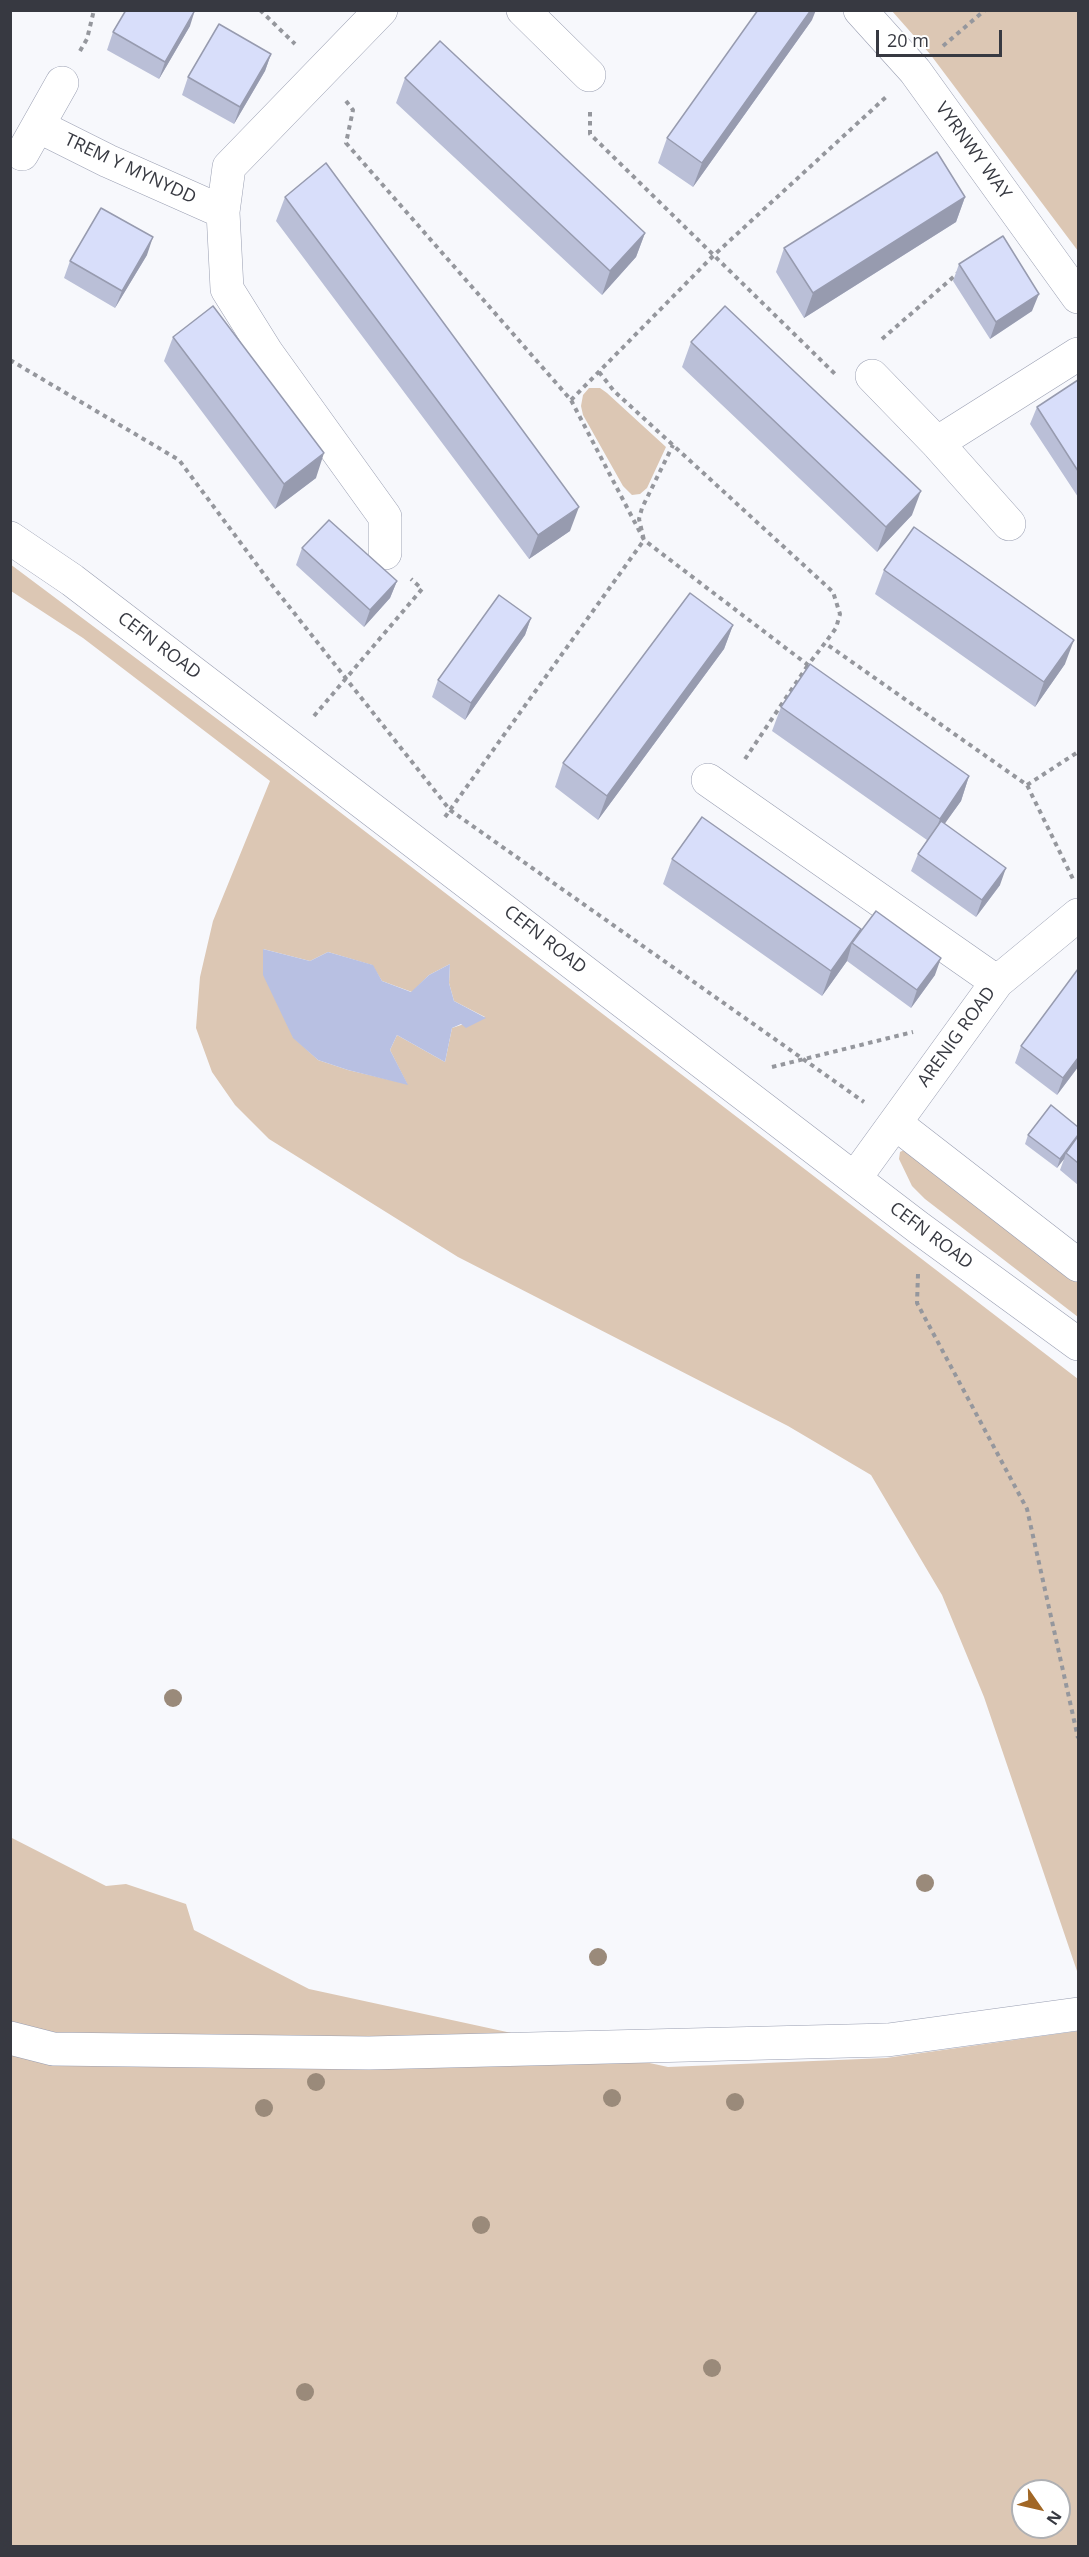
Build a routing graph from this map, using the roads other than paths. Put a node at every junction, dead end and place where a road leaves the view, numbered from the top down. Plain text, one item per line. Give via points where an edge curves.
1 (381, 10) edge
2 (523, 10) edge
3 (860, 10) edge
4 (589, 75) road end
5 (62, 83) dead end
6 (38, 126) junction
7 (22, 154) dead end
8 (223, 212) junction
9 (1078, 297) edge
10 (1078, 354) edge
11 (872, 376) road end
12 (937, 443) junction
13 (1009, 524) dead end
14 (10, 538) edge
15 (385, 553) road end
16 (716, 786) road end
17 (1078, 915) edge
18 (997, 982) junction
19 (895, 1124) junction
20 (855, 1178) junction
21 (1078, 1265) edge
22 (1078, 1344) edge
23 (1078, 2014) edge
24 (10, 2038) edge

1 - 8 street via 229,167
2 - 4 street
3 - 9 street, VYRNWY WAY via 915,70
5 - 6 street
6 - 7 street
6 - 8 street, TREM Y MYNYDD
8 - 15 street via 227,289 267,352 385,517
10 - 12 street
11 - 12 street
12 - 13 street
14 - 20 street, CEFN ROAD via 72,580
16 - 18 street
17 - 18 street, ARENIG ROAD
18 - 19 street, ARENIG ROAD
19 - 20 street, ARENIG ROAD
19 - 21 street
20 - 22 street, CEFN ROAD
23 - 24 street via 888,2040 369,2054 53,2049

